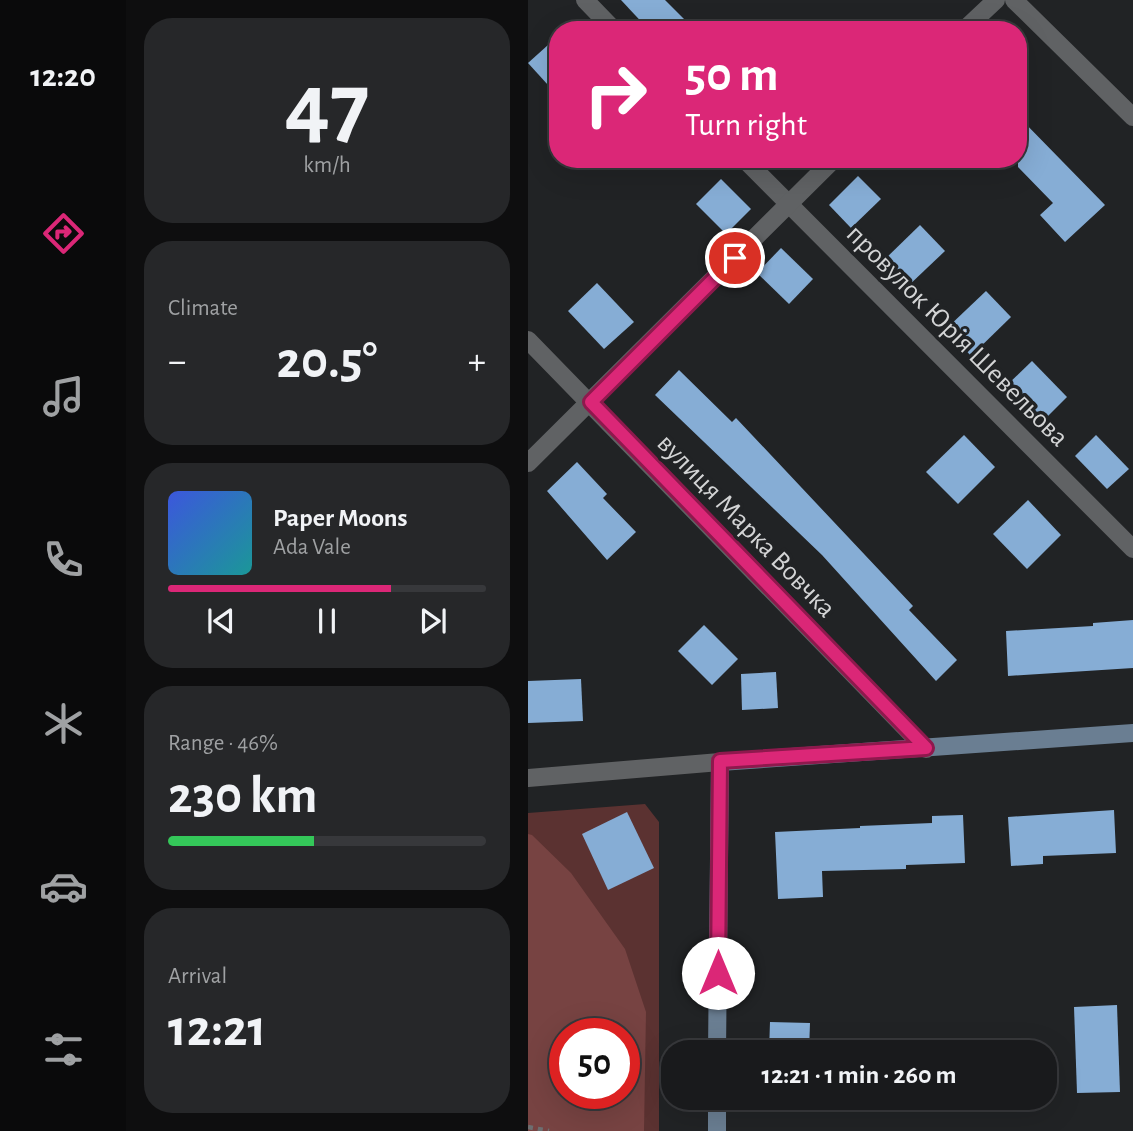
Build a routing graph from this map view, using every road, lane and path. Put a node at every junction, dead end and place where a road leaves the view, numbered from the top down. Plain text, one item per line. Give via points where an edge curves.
1 (585, 0) edge
2 (996, 0) edge
3 (1013, 0) edge
4 (605, 21) edge
5 (974, 21) edge
6 (1132, 117) edge
7 (753, 168) edge
8 (825, 168) edge
9 (789, 204) junction
10 (528, 340) edge
11 (591, 402) junction
12 (528, 463) edge
13 (1132, 549) edge
14 (1132, 733) edge
15 (926, 748) junction
16 (720, 761) junction
17 (528, 778) edge
18 (717, 1040) edge
19 (717, 1110) edge
20 (528, 1127) edge
21 (549, 1131) edge
22 (717, 1131) edge

1 - 4 street
2 - 5 street
3 - 6 street
7 - 9 street, провулок Юрія Шевельова
8 - 9 street
9 - 11 street
9 - 13 street, провулок Юрія Шевельова
10 - 11 street, вулиця Марка Вовчка
11 - 12 street
11 - 15 street, вулиця Марка Вовчка
14 - 15 main road
15 - 16 main road
16 - 17 street
16 - 18 main road
19 - 22 main road
20 - 21 path

